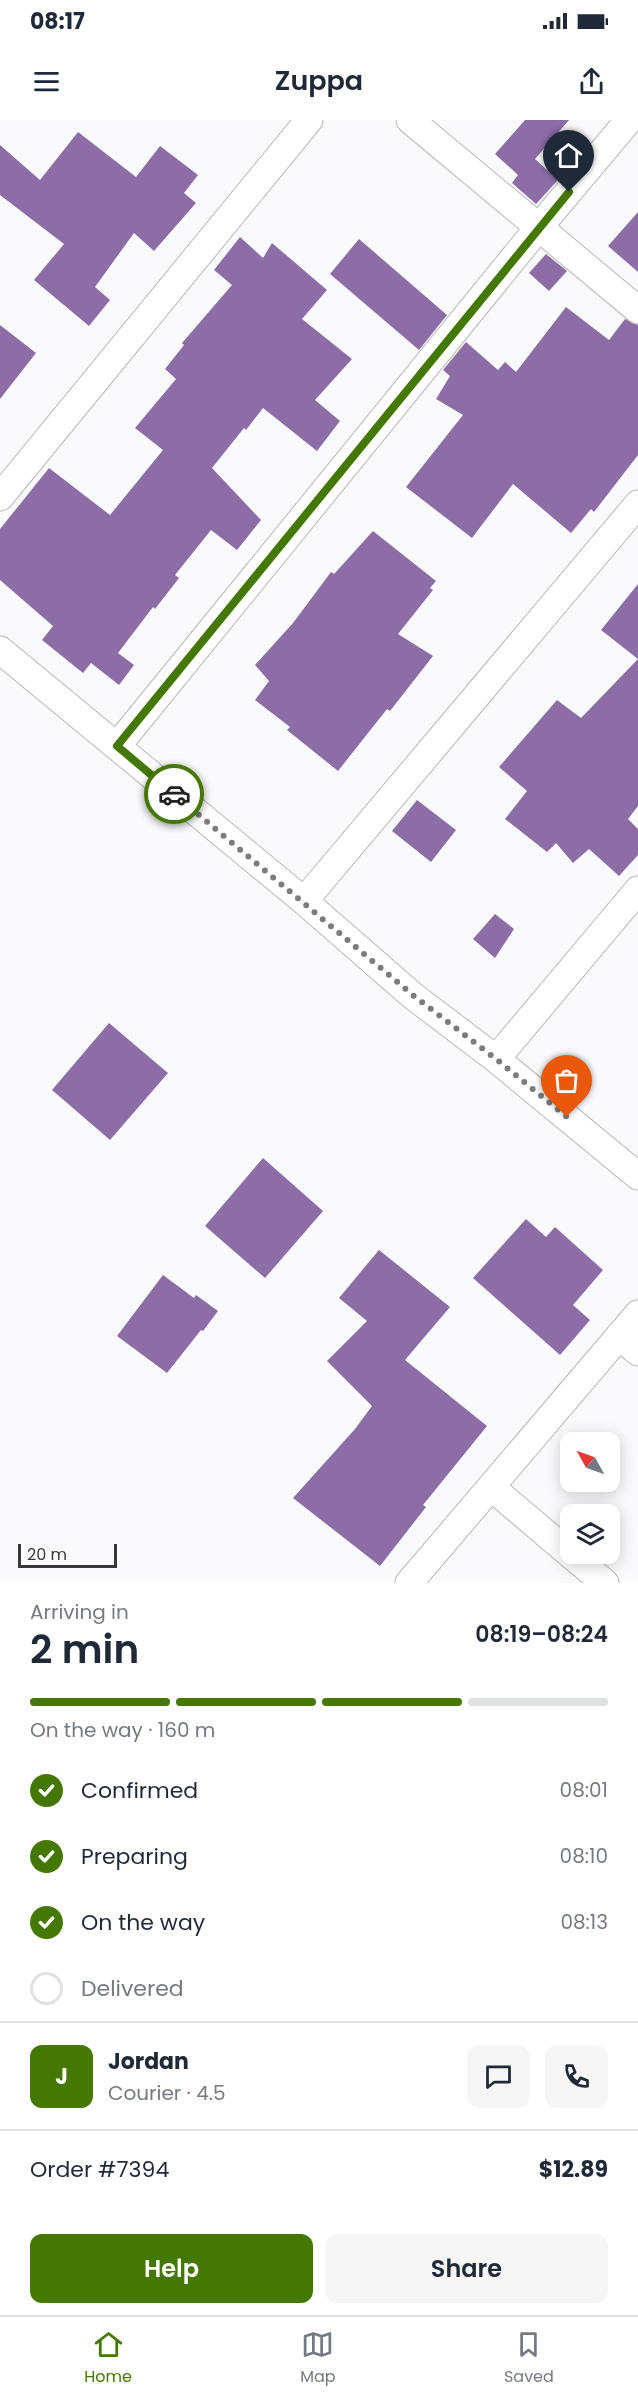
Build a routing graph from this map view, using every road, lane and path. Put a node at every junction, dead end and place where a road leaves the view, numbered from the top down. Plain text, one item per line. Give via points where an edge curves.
1 (309, 120) edge
2 (410, 120) edge
3 (629, 120) edge
4 (539, 227) junction
5 (638, 310) edge
6 (0, 497) edge
7 (638, 504) edge
8 (0, 650) edge
9 (117, 746) junction
10 (638, 890) edge
11 (304, 901) junction
12 (496, 1059) junction
13 (638, 1176) edge
14 (638, 1314) edge
15 (628, 1344) edge
16 (491, 1487) junction
17 (560, 1546) edge
18 (582, 1564) edge
19 (409, 1583) edge
20 (605, 1583) edge

1 - 6 street
2 - 4 street
3 - 4 street
4 - 5 street
4 - 9 street
7 - 11 street
8 - 9 street
9 - 11 street
10 - 12 street
11 - 12 street via 414,996
12 - 13 street
14 - 15 street
15 - 16 street
16 - 17 street
16 - 19 street
18 - 20 street

